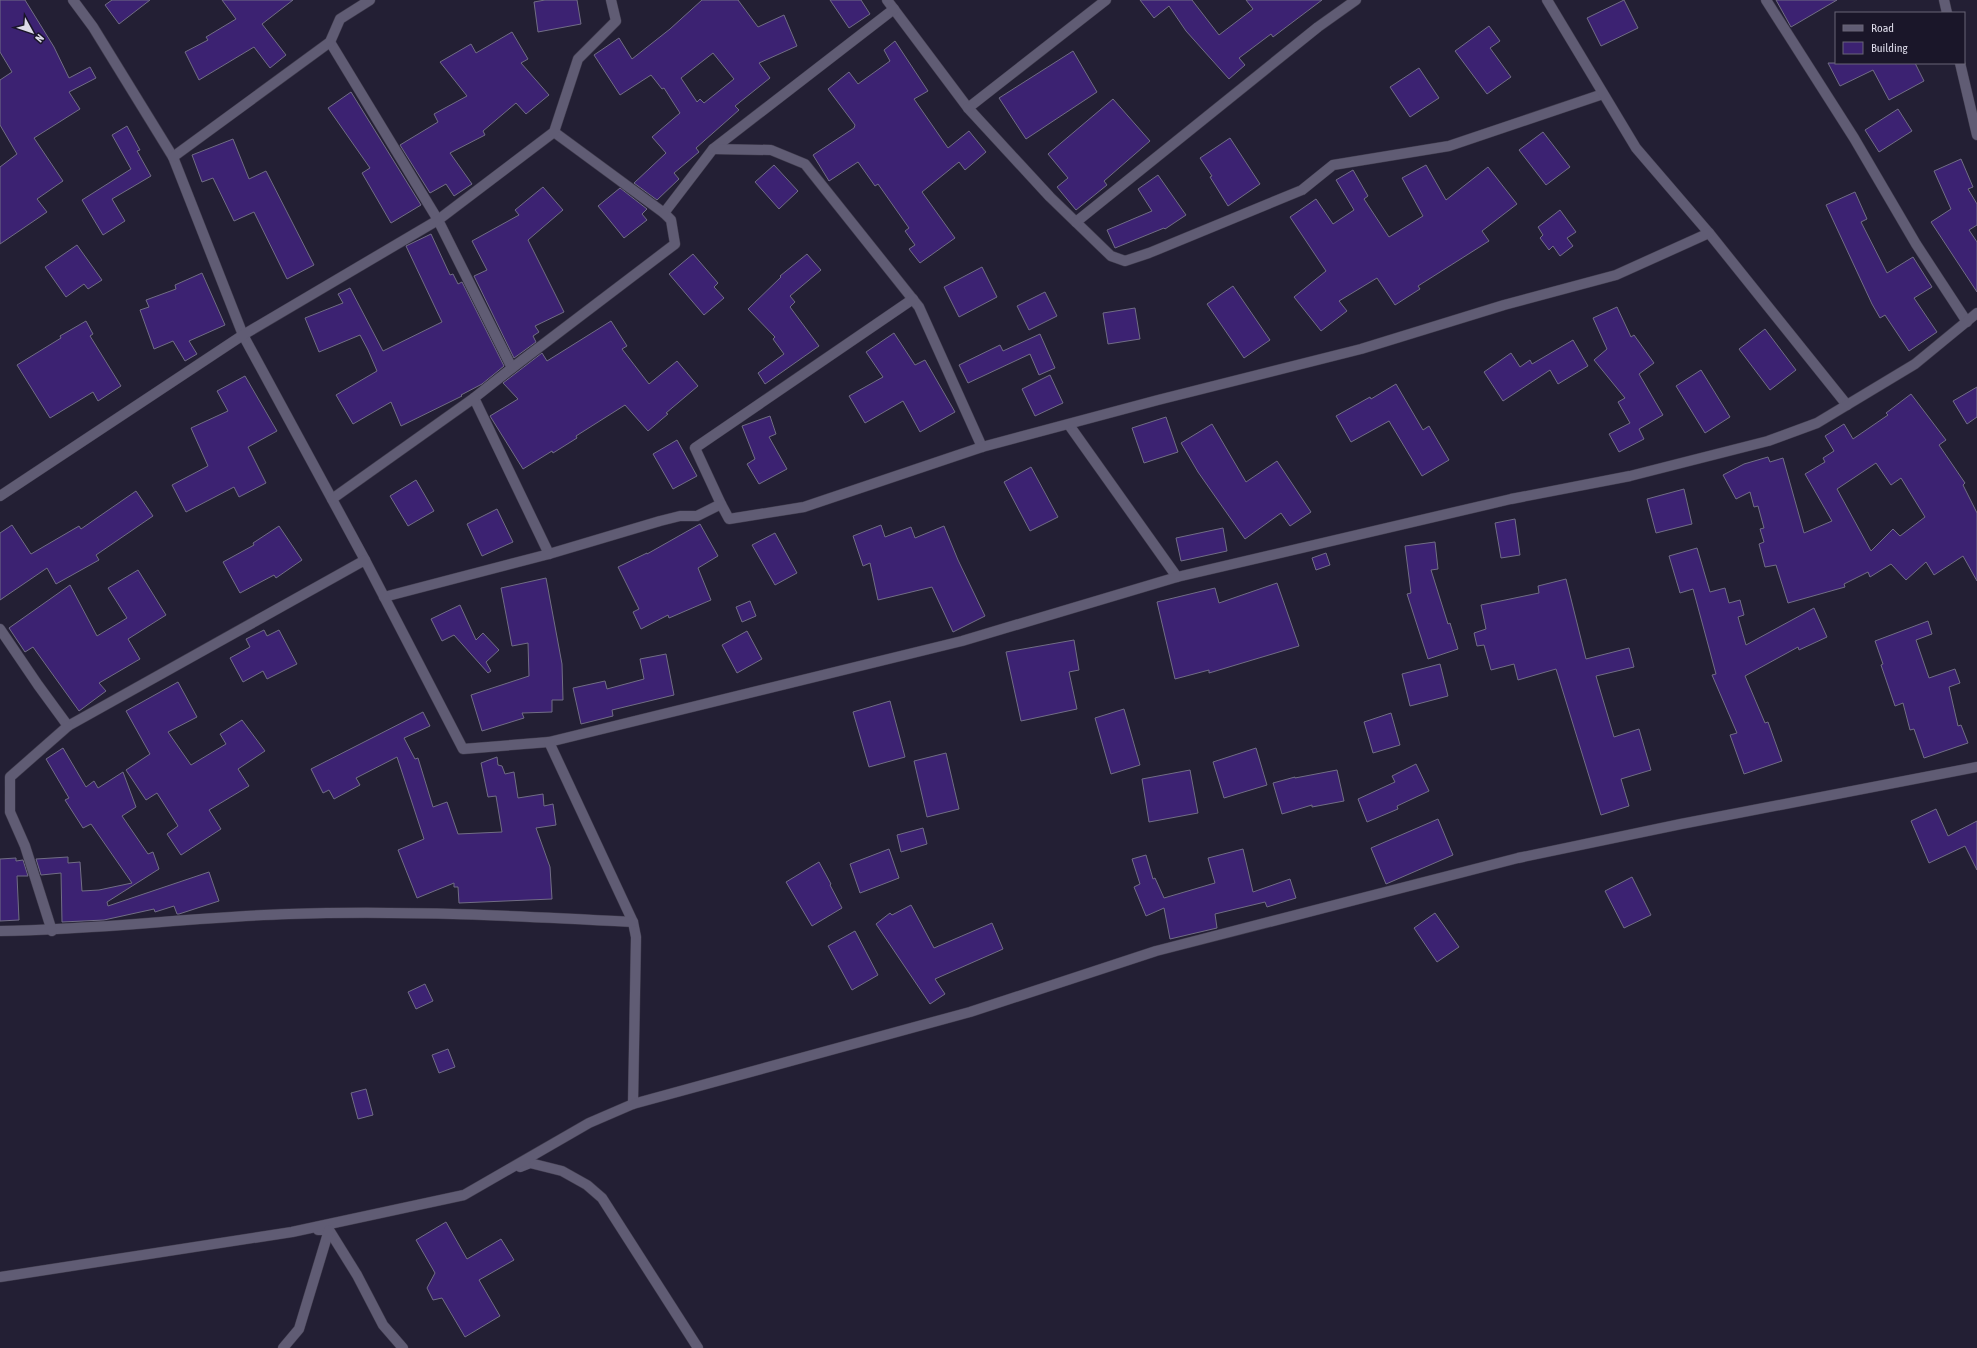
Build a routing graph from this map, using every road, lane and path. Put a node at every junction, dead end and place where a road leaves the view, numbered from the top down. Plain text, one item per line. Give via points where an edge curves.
1 (73, 0) edge
2 (370, 0) edge
3 (611, 0) edge
4 (887, 0) edge
5 (1106, 0) edge
6 (1356, 0) edge
7 (1547, 0) edge
8 (1766, 0) edge
9 (1944, 0) edge
10 (894, 9) junction
11 (1947, 12) edge
12 (330, 42) junction
13 (1960, 64) edge
14 (1603, 94) junction
15 (968, 108) junction
16 (554, 132) junction
17 (1977, 135) edge
18 (712, 149) junction
19 (173, 157) junction
20 (664, 213) junction
21 (438, 220) junction
22 (1076, 222) junction
23 (1709, 233) junction
24 (913, 299) junction
25 (1977, 313) edge
26 (1967, 322) junction
27 (243, 335) junction
28 (512, 368) junction
29 (474, 398) junction
30 (1847, 405) junction
31 (1069, 424) junction
32 (982, 447) junction
33 (0, 496) edge
34 (332, 500) junction
35 (721, 504) junction
36 (549, 554) junction
37 (365, 560) junction
38 (1177, 577) junction
39 (384, 597) junction
40 (0, 629) edge
41 (68, 726) junction
42 (549, 742) junction
43 (1977, 767) edge
44 (633, 922) junction
45 (0, 931) edge
46 (52, 931) junction
47 (633, 1104) junction
48 (464, 1195) junction
49 (329, 1230) junction
50 (292, 1232) junction
51 (0, 1276) edge
52 (283, 1348) edge
53 (403, 1348) edge
54 (698, 1348) edge

1 - 19 street via 93,27
2 - 12 street via 340,19
3 - 16 street via 616,21 578,59
4 - 10 street
5 - 15 street
6 - 22 street
7 - 14 street
8 - 26 street
9 - 11 street
10 - 15 street
10 - 18 street
12 - 19 street
12 - 21 street
13 - 17 street
14 - 22 street via 1449,146 1333,165 1302,190 1125,261 1111,256
14 - 23 street via 1636,148
15 - 22 street
16 - 20 street
16 - 21 street
18 - 20 street
18 - 24 street via 771,150 805,164
19 - 27 street
20 - 28 street via 671,220 675,244
21 - 27 street
21 - 28 street
23 - 30 street
23 - 31 street via 1616,275 1504,305 1361,349
24 - 32 street via 919,307
24 - 35 street via 695,448
25 - 26 street
26 - 30 street via 1915,364
27 - 33 street
27 - 34 street
28 - 29 street
29 - 34 street
29 - 36 street
30 - 38 street via 1817,423 1775,438 1692,461 1511,499
31 - 32 street
31 - 38 street
32 - 35 street via 804,507 729,519
34 - 37 street
35 - 36 street via 697,516 680,516 660,521
36 - 39 street
37 - 39 street
37 - 41 street
38 - 42 street via 962,640
39 - 42 street via 463,749
40 - 41 street
41 - 46 street via 10,777 10,812 25,846
42 - 44 street
43 - 47 street via 1518,858 1156,951 970,1012
44 - 46 street via 458,913 289,914
44 - 47 street via 636,937
45 - 46 street
47 - 48 street via 589,1123
48 - 50 street
48 - 54 street via 530,1163 562,1171 587,1185 602,1198
49 - 50 street
49 - 52 street via 299,1329
49 - 53 street via 357,1275 383,1325
50 - 51 street

